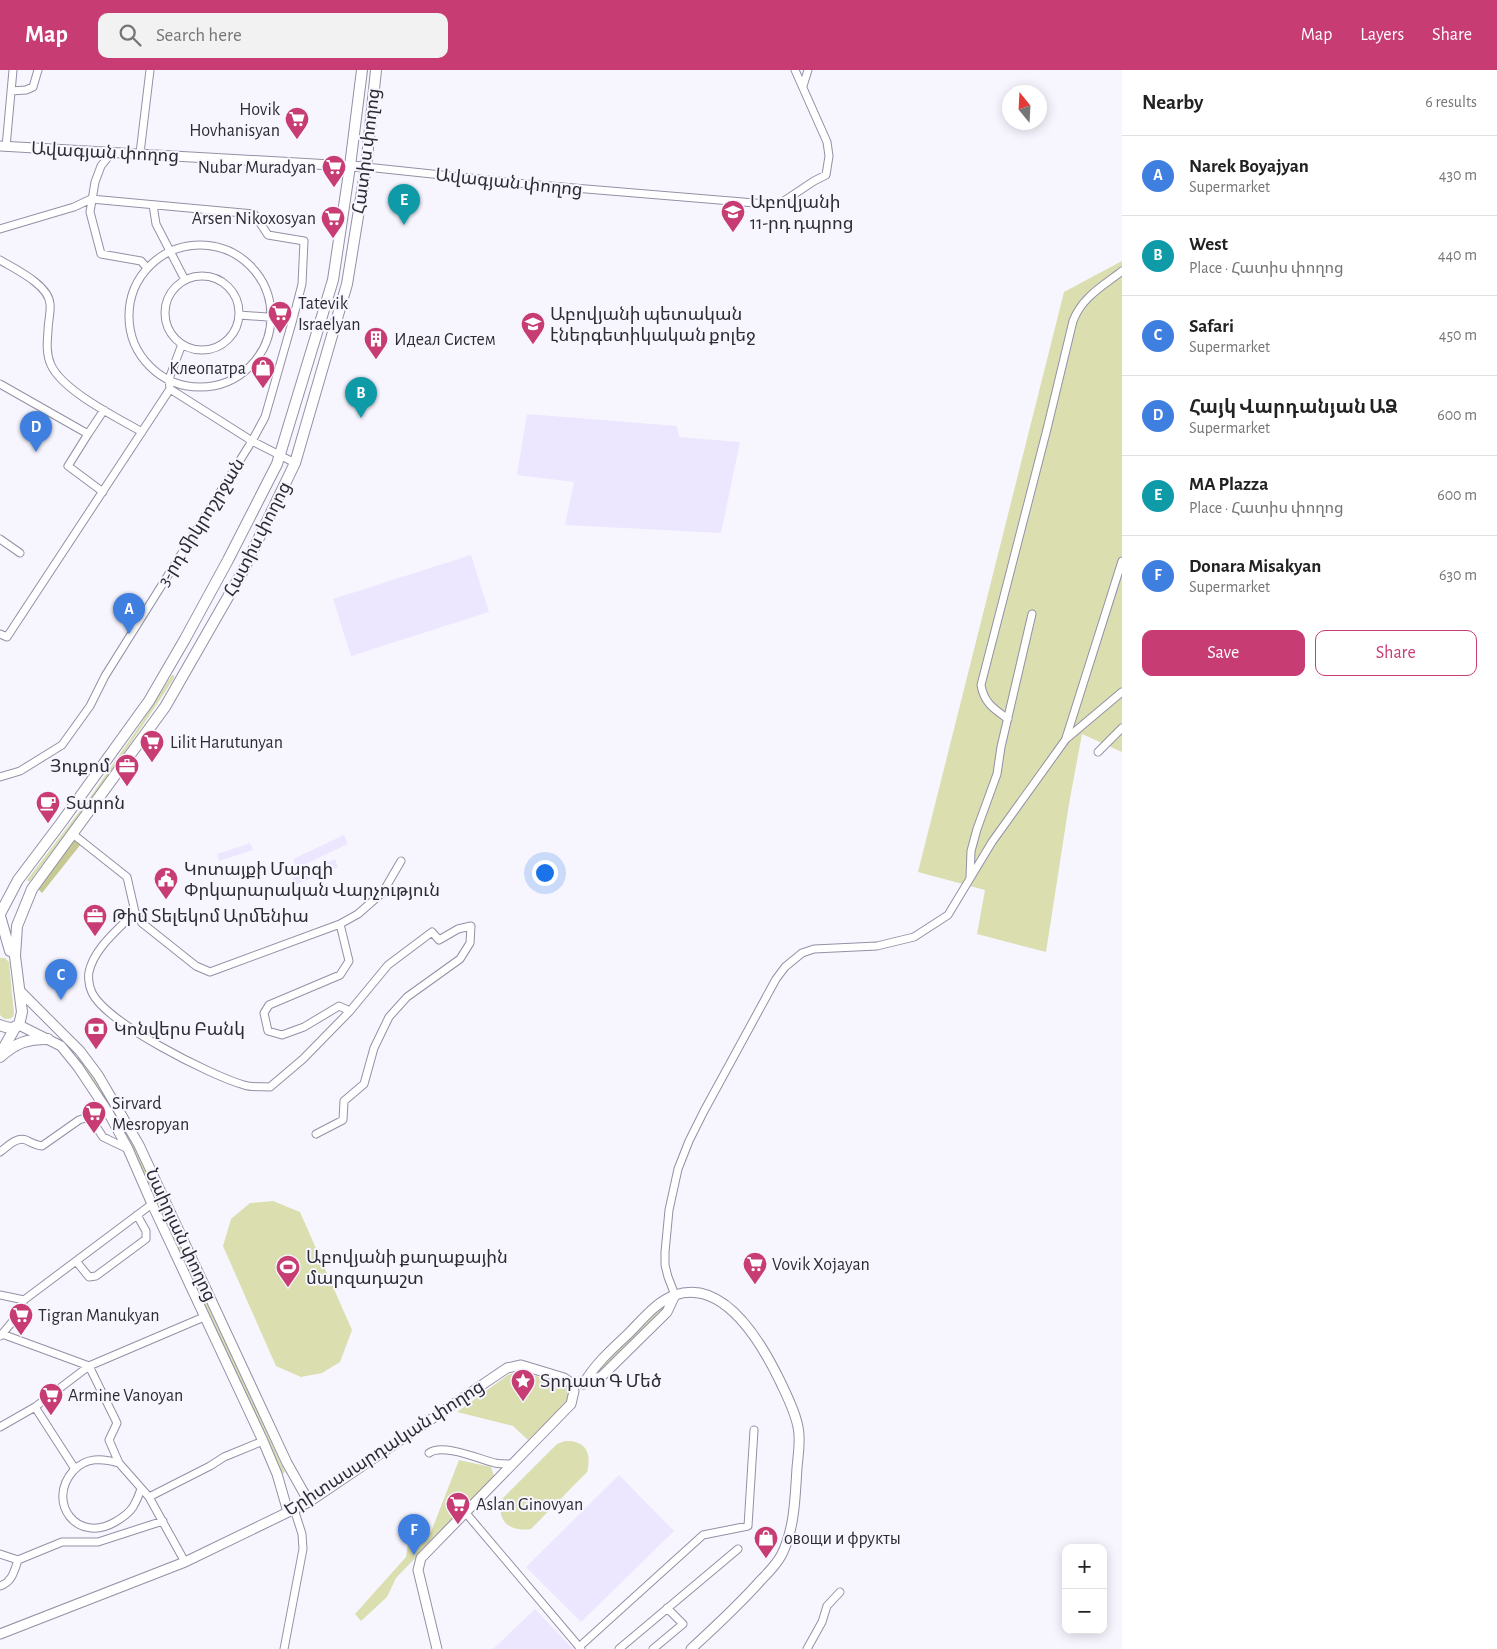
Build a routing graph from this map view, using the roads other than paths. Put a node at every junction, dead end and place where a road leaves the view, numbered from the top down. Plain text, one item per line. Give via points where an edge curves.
1 (13, 70) edge
2 (38, 70) edge
3 (150, 70) edge
4 (360, 70) edge
5 (376, 70) edge
6 (795, 70) edge
7 (808, 70) edge
8 (803, 86) junction
9 (11, 92) junction
10 (3, 146) edge
11 (112, 152) junction
12 (140, 153) junction
13 (350, 166) junction
14 (366, 167) junction
15 (91, 199) junction
16 (153, 205) junction
17 (0, 230) edge
18 (169, 252) junction
19 (0, 260) edge
20 (147, 268) junction
21 (1122, 271) edge
22 (185, 280) junction
23 (239, 315) junction
24 (272, 318) junction
25 (293, 319) junction
26 (182, 344) junction
27 (169, 380) junction
28 (0, 384) edge
29 (170, 389) junction
30 (104, 410) junction
31 (142, 432) junction
32 (88, 434) junction
33 (252, 441) junction
34 (280, 456) junction
35 (295, 463) junction
36 (103, 492) junction
37 (0, 539) edge
38 (20, 552) dead end
39 (1122, 562) edge
40 (1032, 614) dead end
41 (0, 634) edge
42 (1122, 692) edge
43 (1008, 720) junction
44 (1122, 728) edge
45 (1066, 739) junction
46 (1098, 752) dead end
47 (0, 777) edge
48 (74, 835) junction
49 (402, 861) dead end
50 (970, 879) junction
51 (135, 912) junction
52 (0, 915) edge
53 (340, 924) junction
54 (8, 952) edge
55 (19, 990) junction
56 (350, 1011) junction
57 (0, 1024) edge
58 (18, 1026) junction
59 (48, 1039) junction
60 (0, 1055) edge
61 (316, 1134) dead end
62 (128, 1149) junction
63 (0, 1152) edge
64 (152, 1204) junction
65 (137, 1215) junction
66 (76, 1261) junction
67 (0, 1295) edge
68 (675, 1295) junction
69 (24, 1300) junction
70 (204, 1317) junction
71 (1, 1335) edge
72 (89, 1366) junction
73 (573, 1389) junction
74 (35, 1407) junction
75 (0, 1427) edge
76 (754, 1430) dead end
77 (263, 1441) junction
78 (429, 1454) dead end
79 (119, 1463) junction
80 (511, 1464) junction
81 (75, 1469) junction
82 (141, 1489) junction
83 (148, 1497) junction
84 (309, 1502) junction
85 (291, 1511) junction
86 (465, 1512) junction
87 (163, 1521) junction
88 (738, 1549) dead end
89 (0, 1554) edge
90 (18, 1560) junction
91 (185, 1562) junction
92 (0, 1586) edge
93 (840, 1592) dead end
94 (668, 1608) junction
95 (0, 1634) edge
96 (580, 1648) edge
97 (284, 1649) edge
98 (437, 1649) edge
99 (618, 1649) edge
100 (653, 1649) edge
101 (691, 1649) edge
102 (807, 1649) edge

1 - 9 street
2 - 9 street via 33,87
3 - 12 street
4 - 13 main road, Հատիս փողոց
5 - 14 main road, Հատիս փողոց
6 - 8 street
7 - 8 street
8 - 14 street, Ավագյան փողոց via 827,142 826,174 778,204 526,184
9 - 10 street
10 - 11 street, Ավագյան փողոց
11 - 12 street, Ավագյան փողոց
11 - 15 street via 100,166
12 - 13 street, Ավագյան փողոց
13 - 14 street, Ավագյան փողոց
13 - 34 main road, Հատիս փողոց via 333,280
14 - 35 main road, Հատիս փողոց via 347,284
15 - 16 street
15 - 17 street
15 - 20 street via 90,212 100,254 141,260
16 - 18 street via 156,224
16 - 25 street, 3-րդ միկրոշրջան via 254,214 268,235 304,241 302,284
18 - 20 street
18 - 22 street
18 - 24 street via 198,246 216,247 244,257 263,283 270,300
19 - 30 street via 43,288 48,295 46,346 50,364 62,381
20 - 27 street via 130,296 129,327 149,364
21 - 43 street via 1089,296 1073,320 981,685 983,696
22 - 23 street via 208,276 222,281 234,292
22 - 26 street via 169,294 164,309 169,330
23 - 24 street
23 - 26 street via 232,335 215,347 197,350
24 - 25 street
24 - 27 street via 270,336 262,352 238,377 203,388
25 - 33 street, 3-րդ միկրոշրջան via 265,416
26 - 27 street
27 - 29 street
28 - 32 street
29 - 31 street
29 - 33 street
30 - 31 street
30 - 32 street
31 - 36 street
32 - 36 street via 68,466
33 - 34 street
33 - 47 street, 3-րդ միկրոշրջան via 72,734 62,745 20,771
34 - 35 street
34 - 52 main road, Հատիս փողոց via 228,560 149,701 18,880
35 - 48 main road, Հատիս փողոց via 244,568 183,679
36 - 41 street via 7,637
37 - 38 street
39 - 45 street
40 - 43 street
42 - 45 street
43 - 50 street via 997,774 971,852
44 - 46 street
45 - 50 street via 992,842
48 - 51 street via 127,877
48 - 54 main road, Հատիս փողոց via 32,889
49 - 53 street via 383,892 358,914
50 - 68 street via 948,915 914,937 877,946 814,949 793,959 776,979 689,1140 678,1169 669,1210 665,1252 665,1265
51 - 53 street via 142,922 196,966 210,972
51 - 56 street via 97,953 88,972 91,991 118,1020 183,1059 246,1086 270,1087 304,1059
52 - 54 main road
53 - 56 street via 349,961 340,975 269,1005 264,1013 268,1031 282,1035 304,1027 339,1006
54 - 55 main road
55 - 58 main road via 22,1012
55 - 84 street, Նաիրյան փողոց via 80,1051 139,1145 287,1463
56 - 61 street via 388,965 432,932 439,940 471,926 470,943 460,959 407,997 389,1017 374,1048 364,1084 344,1101 343,1120
57 - 58 main road
58 - 59 street, Նաիրյան փողոց
58 - 60 main road
59 - 60 main road via 28,1040
59 - 62 street, Նաիրյան փողոց via 62,1046 75,1062
62 - 63 street via 103,1137 85,1118 42,1146 19,1138
62 - 64 street, Նաիրյան փողոց
64 - 65 street
64 - 70 street, Նաիրյան փողոց
65 - 66 street
65 - 66 street via 146,1231 146,1239 96,1276 89,1277
66 - 69 street
67 - 69 street
68 - 73 street via 657,1305 593,1368 584,1383
68 - 101 street via 694,1292 708,1296 731,1310 746,1325 780,1381 794,1411 799,1433 793,1517 782,1554 746,1598
69 - 71 street via 18,1315
70 - 72 street
70 - 77 street, Նաիրյան փողոց
71 - 72 street
72 - 74 street
72 - 79 street via 117,1423 109,1440
73 - 80 street via 568,1408
73 - 84 street, Երիտասարդական փողոց via 564,1378 536,1368 521,1364 507,1368
74 - 75 street
74 - 81 street
76 - 96 street via 748,1526 703,1536
77 - 83 street via 224,1457
77 - 85 street, Նաիրյան փողոց
78 - 80 street via 447,1450 498,1464
79 - 81 street via 94,1459
79 - 82 street
80 - 86 street
81 - 82 street via 63,1487 64,1504 73,1520 89,1529 100,1529 122,1518 133,1507
82 - 83 street
83 - 87 street
84 - 85 street, Երիտասարդական փողոց
85 - 91 street, Երիտասարդական փողոց
85 - 97 street via 302,1534 303,1550
86 - 96 street
86 - 98 street via 425,1552 418,1566
87 - 90 street via 98,1542 62,1542
87 - 91 street
88 - 94 street
89 - 90 street
90 - 92 street via 14,1575 7,1584
91 - 95 street, Երիտասարդական փողոց
93 - 102 street via 827,1606
94 - 99 street
94 - 100 street via 683,1624

